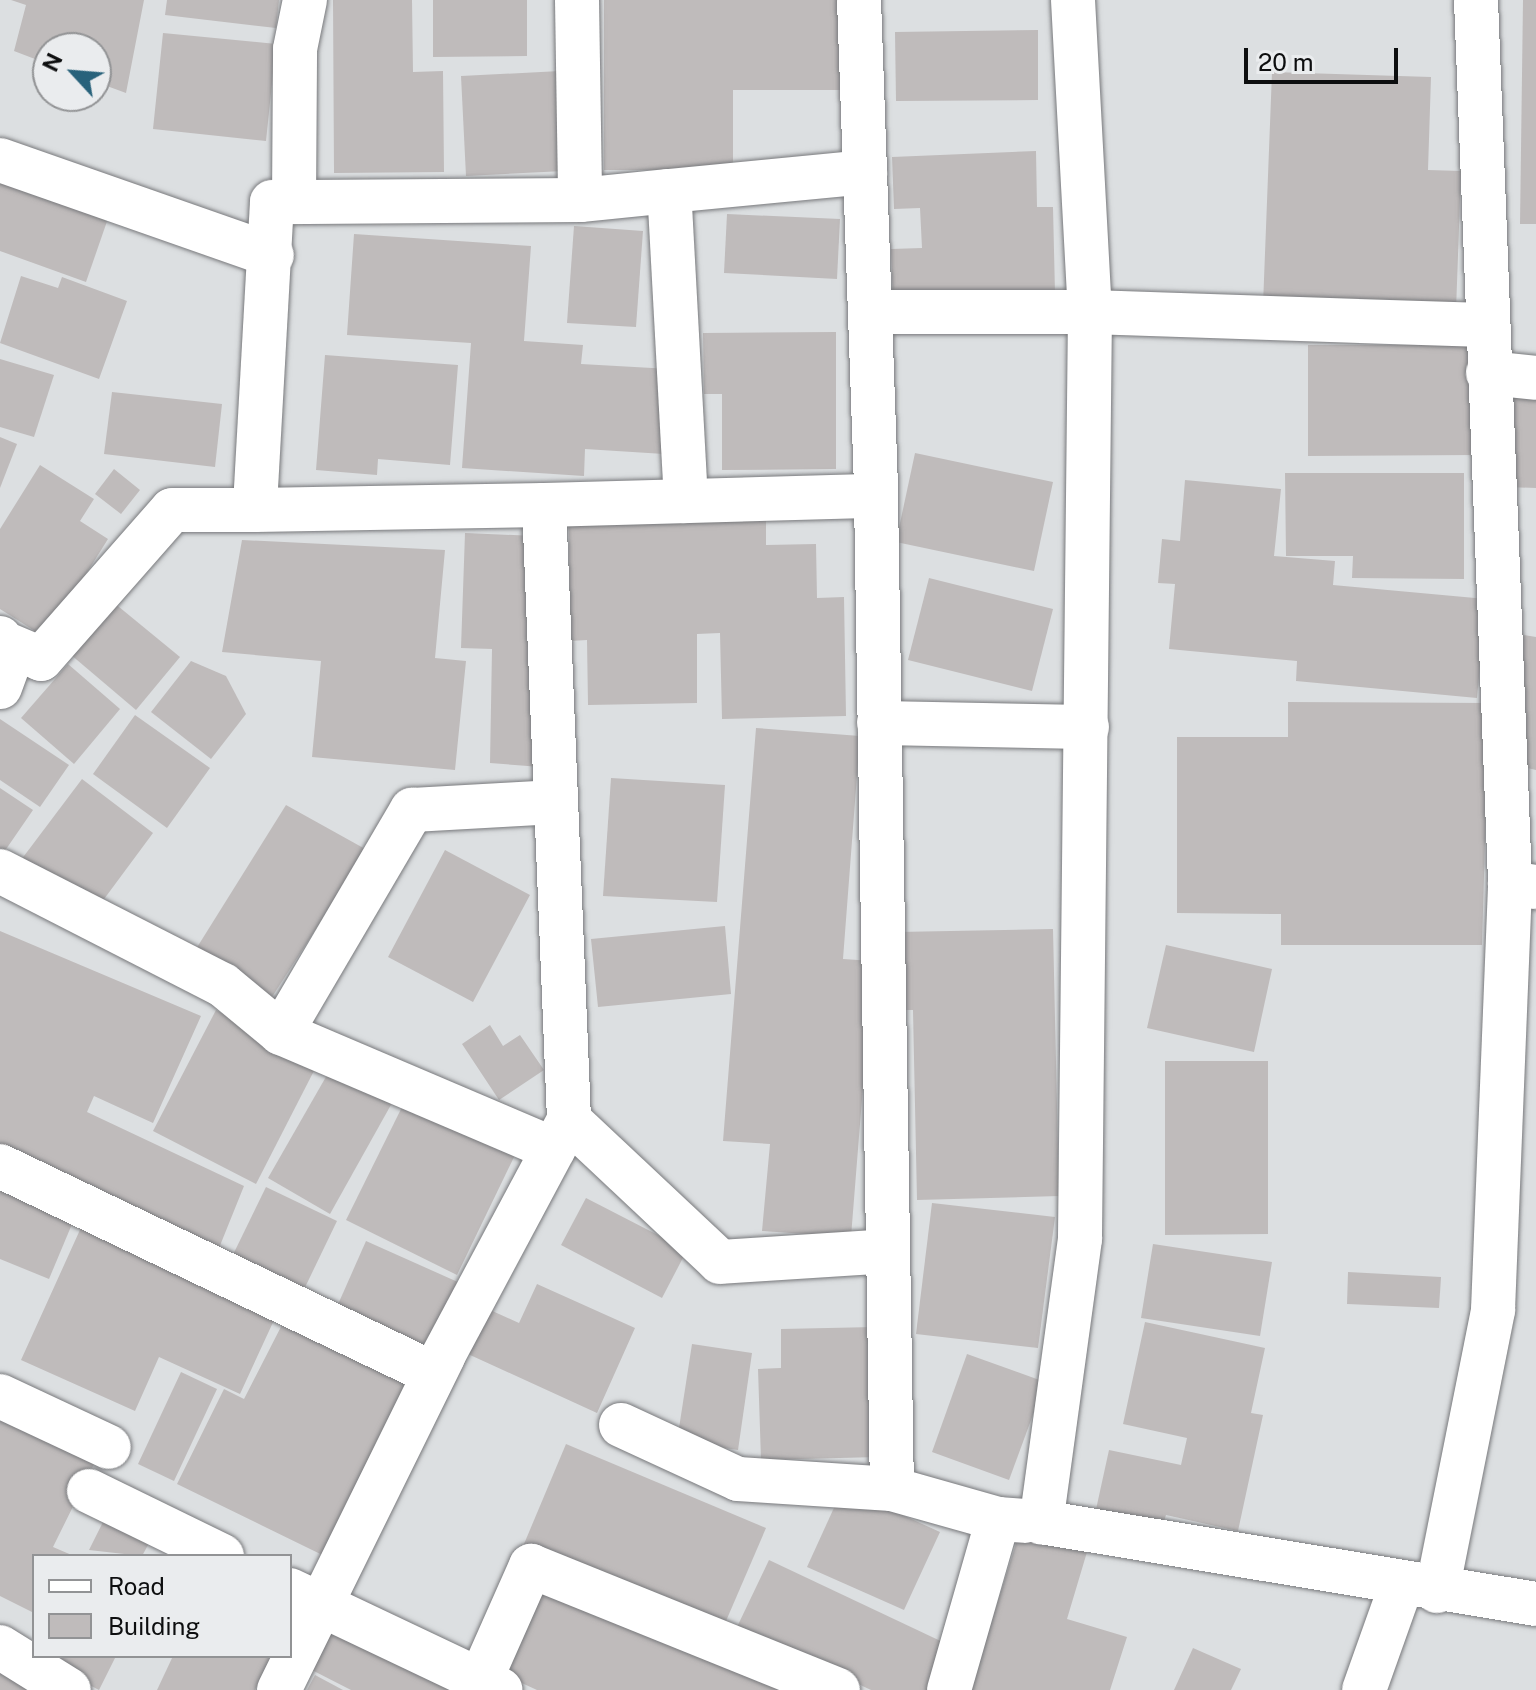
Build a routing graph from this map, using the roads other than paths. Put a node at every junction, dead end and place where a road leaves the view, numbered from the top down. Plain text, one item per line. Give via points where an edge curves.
1 (305, 0) edge
2 (577, 0) edge
3 (859, 0) edge
4 (1073, 0) edge
5 (1476, 0) edge
6 (0, 160) edge
7 (865, 172) junction
8 (669, 191) junction
9 (580, 200) junction
10 (294, 201) junction
11 (272, 255) junction
12 (870, 312) junction
13 (1090, 312) junction
14 (1485, 325) junction
15 (1488, 373) junction
16 (1536, 378) edge
17 (876, 496) junction
18 (686, 501) junction
19 (544, 505) junction
20 (255, 510) junction
21 (3, 641) edge
22 (0, 687) edge
23 (879, 723) junction
24 (1087, 727) junction
25 (556, 802) junction
26 (0, 871) edge
27 (1523, 885) edge
28 (281, 1033) junction
29 (561, 1135) junction
30 (0, 1166) edge
31 (888, 1251) junction
32 (434, 1374) junction
33 (0, 1396) edge
34 (621, 1425) dead end
35 (109, 1447) dead end
36 (892, 1489) junction
37 (89, 1491) dead end
38 (998, 1519) junction
39 (1041, 1522) junction
40 (218, 1554) edge
41 (1419, 1588) junction
42 (305, 1597) edge
43 (1536, 1604) edge
44 (292, 1644) edge
45 (0, 1647) edge
46 (288, 1658) edge
47 (486, 1687) edge
48 (69, 1690) edge
49 (279, 1690) edge
50 (838, 1690) edge
51 (949, 1690) edge
52 (1364, 1690) edge

1 - 10 street via 295,49
2 - 9 street
3 - 7 street
4 - 13 street
5 - 14 street
6 - 11 street
7 - 8 street
7 - 12 street
8 - 9 street
8 - 18 street
9 - 10 street
10 - 11 street via 272,202
11 - 20 street
12 - 13 street
12 - 17 street
13 - 14 street
13 - 24 street
14 - 15 street
15 - 16 street
15 - 27 street
17 - 18 street
17 - 23 street
18 - 19 street
19 - 20 street
19 - 25 street
20 - 21 street via 172,510 41,659
21 - 22 street via 11,657
23 - 24 street
23 - 31 street
24 - 39 street via 1080,1239
25 - 28 street via 412,810
25 - 29 street
26 - 28 street via 223,985
27 - 41 street via 1493,1310
28 - 29 street
29 - 31 street via 720,1262
29 - 32 street
30 - 32 street
31 - 36 street
32 - 42 street
33 - 35 street
34 - 36 street via 738,1479
36 - 38 street
37 - 40 street
38 - 39 street
38 - 51 street
39 - 41 street
41 - 43 street
41 - 52 street
42 - 44 street
42 - 47 street
45 - 48 street
46 - 49 street
47 - 50 street via 531,1566

